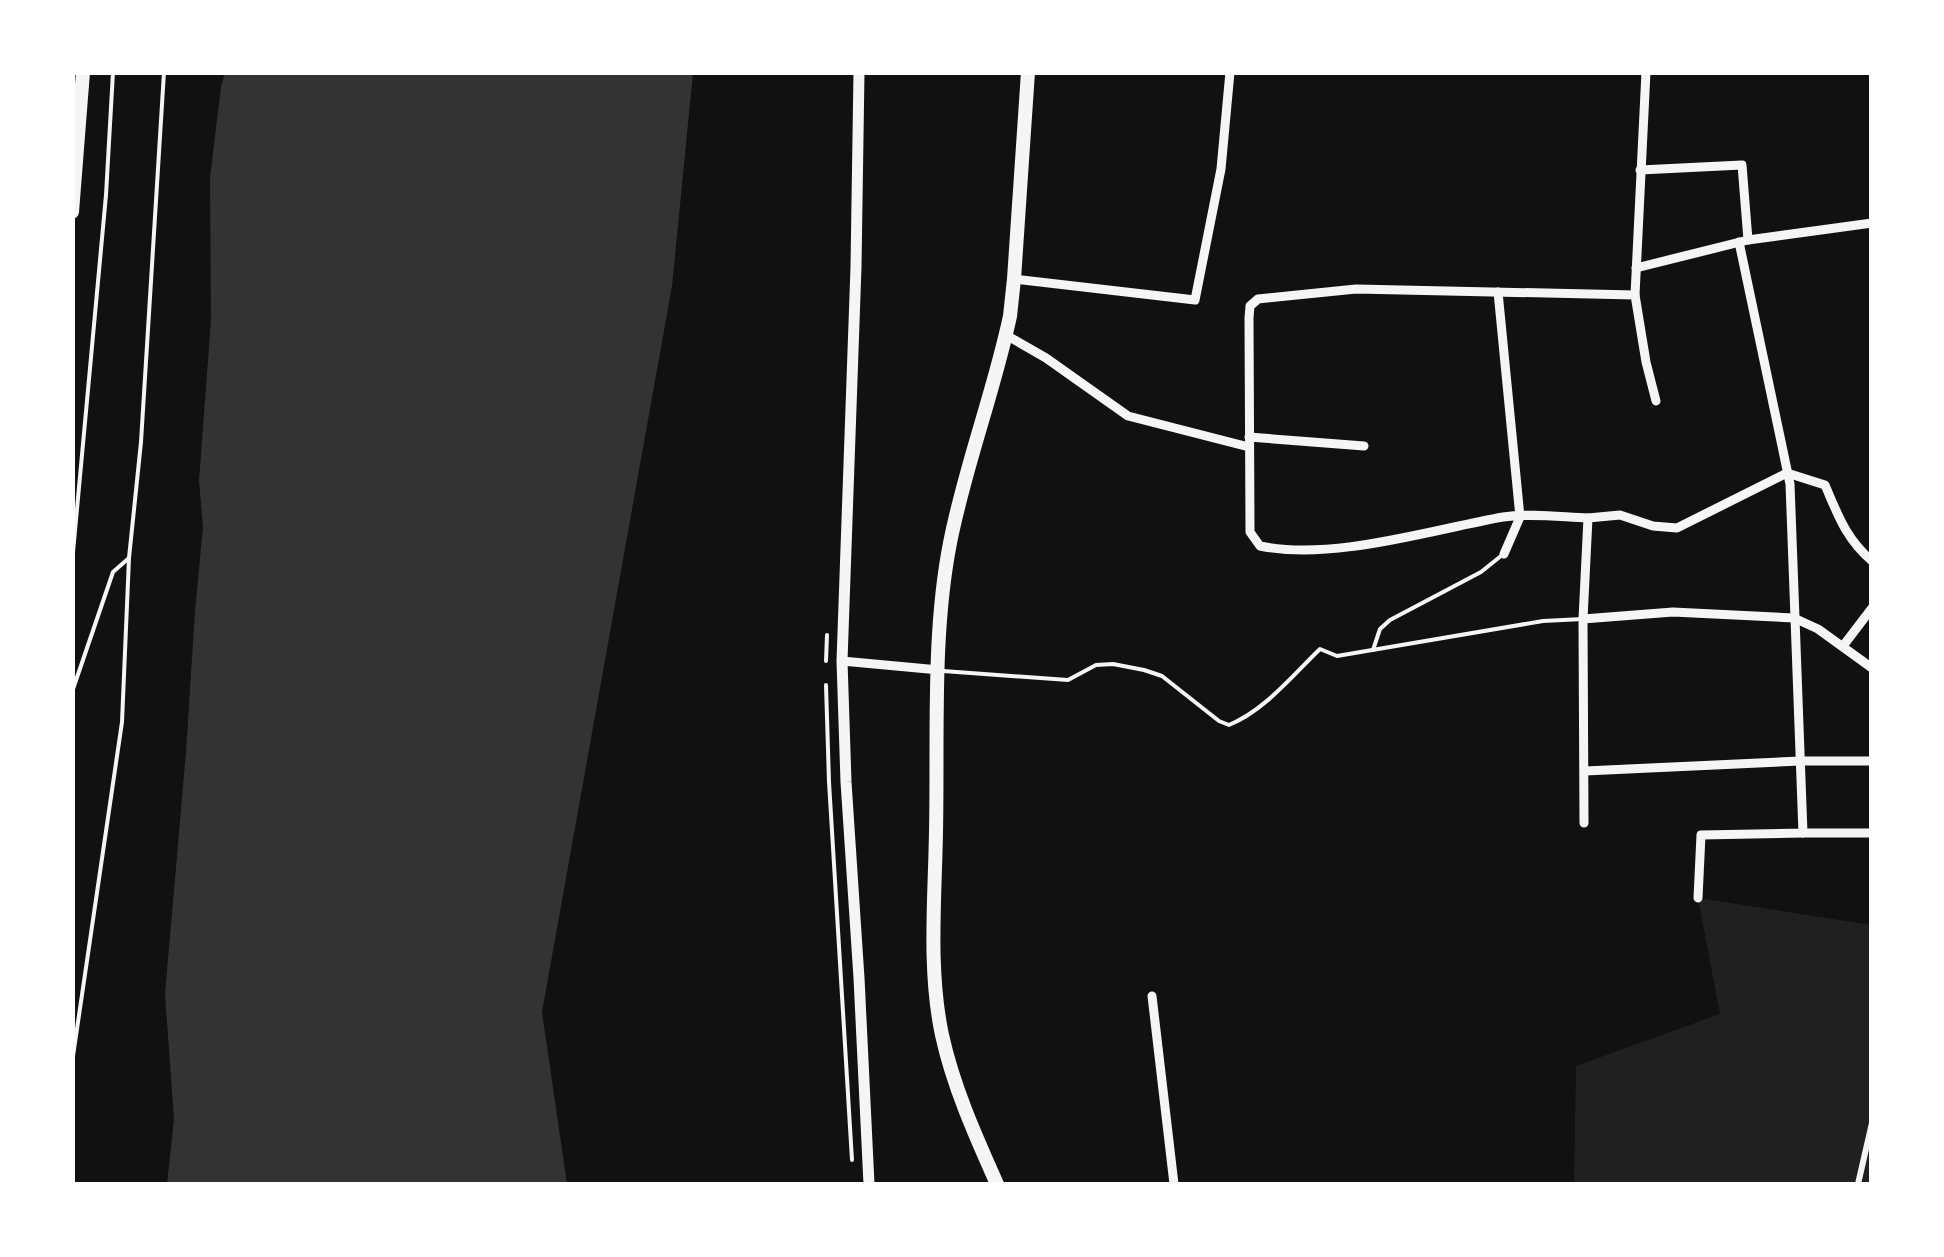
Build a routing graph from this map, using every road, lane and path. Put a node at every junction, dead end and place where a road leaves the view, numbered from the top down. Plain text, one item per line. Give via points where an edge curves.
1 (82, 72) edge
2 (113, 72) edge
3 (164, 72) edge
4 (859, 72) edge
5 (1028, 72) edge
6 (1230, 72) edge
7 (1646, 72) edge
8 (1640, 170) junction
9 (72, 212) edge
10 (1872, 223) edge
11 (1744, 241) junction
12 (1636, 268) junction
13 (1014, 279) junction
14 (1498, 292) junction
15 (1635, 294) junction
16 (1006, 335) junction
17 (1656, 401) dead end
18 (1249, 442) junction
19 (1364, 446) dead end
20 (1787, 473) junction
21 (1520, 517) junction
22 (1588, 518) junction
23 (1504, 554) joint
24 (129, 558) junction
25 (1872, 561) edge
26 (72, 563) edge
27 (1872, 608) edge
28 (1794, 618) junction
29 (1584, 619) junction
30 (1843, 646) junction
31 (1372, 650) junction
32 (842, 662) junction
33 (1872, 668) edge
34 (939, 670) junction
35 (72, 692) edge
36 (1800, 761) junction
37 (1872, 761) edge
38 (1585, 771) junction
39 (1584, 823) dead end
40 (1803, 833) junction
41 (1872, 833) edge
42 (1698, 898) dead end
43 (1152, 996) dead end
44 (72, 1063) edge
45 (1872, 1123) edge
46 (869, 1184) edge
47 (997, 1184) edge
48 (1174, 1184) edge
49 (1858, 1184) edge

1 - 9 main road
2 - 26 path
3 - 24 path
4 - 32 main road
5 - 13 main road
6 - 13 street via 1221,169 1195,300
7 - 8 street
8 - 11 street via 1742,165
8 - 12 street
10 - 11 street
11 - 12 street
11 - 20 street
12 - 15 street
13 - 16 main road
14 - 15 street
14 - 18 street via 1356,290 1258,298 1249,318
14 - 21 street
15 - 17 street
16 - 18 street via 1128,416
16 - 34 main road via 950,540
18 - 19 street
18 - 21 street via 1250,532 1260,546 1348,546
20 - 22 street via 1677,528 1620,515
20 - 25 street via 1825,485 1844,531
20 - 28 street
21 - 22 street
21 - 23 street
22 - 29 street
23 - 31 lane via 1390,620
24 - 35 path via 114,572
24 - 44 path via 122,722
27 - 30 street
28 - 29 street via 1673,612
28 - 30 street
28 - 36 street
29 - 31 lane
29 - 38 street
30 - 33 street
31 - 34 lane via 1337,656 1320,649 1257,709 1229,725 1162,676 1113,664 1068,680
32 - 34 street
32 - 46 main road
34 - 47 main road via 936,982 953,1075
36 - 37 street
36 - 38 street
36 - 40 street
38 - 39 street
40 - 41 street
40 - 42 street via 1701,834
43 - 48 street
45 - 49 street

